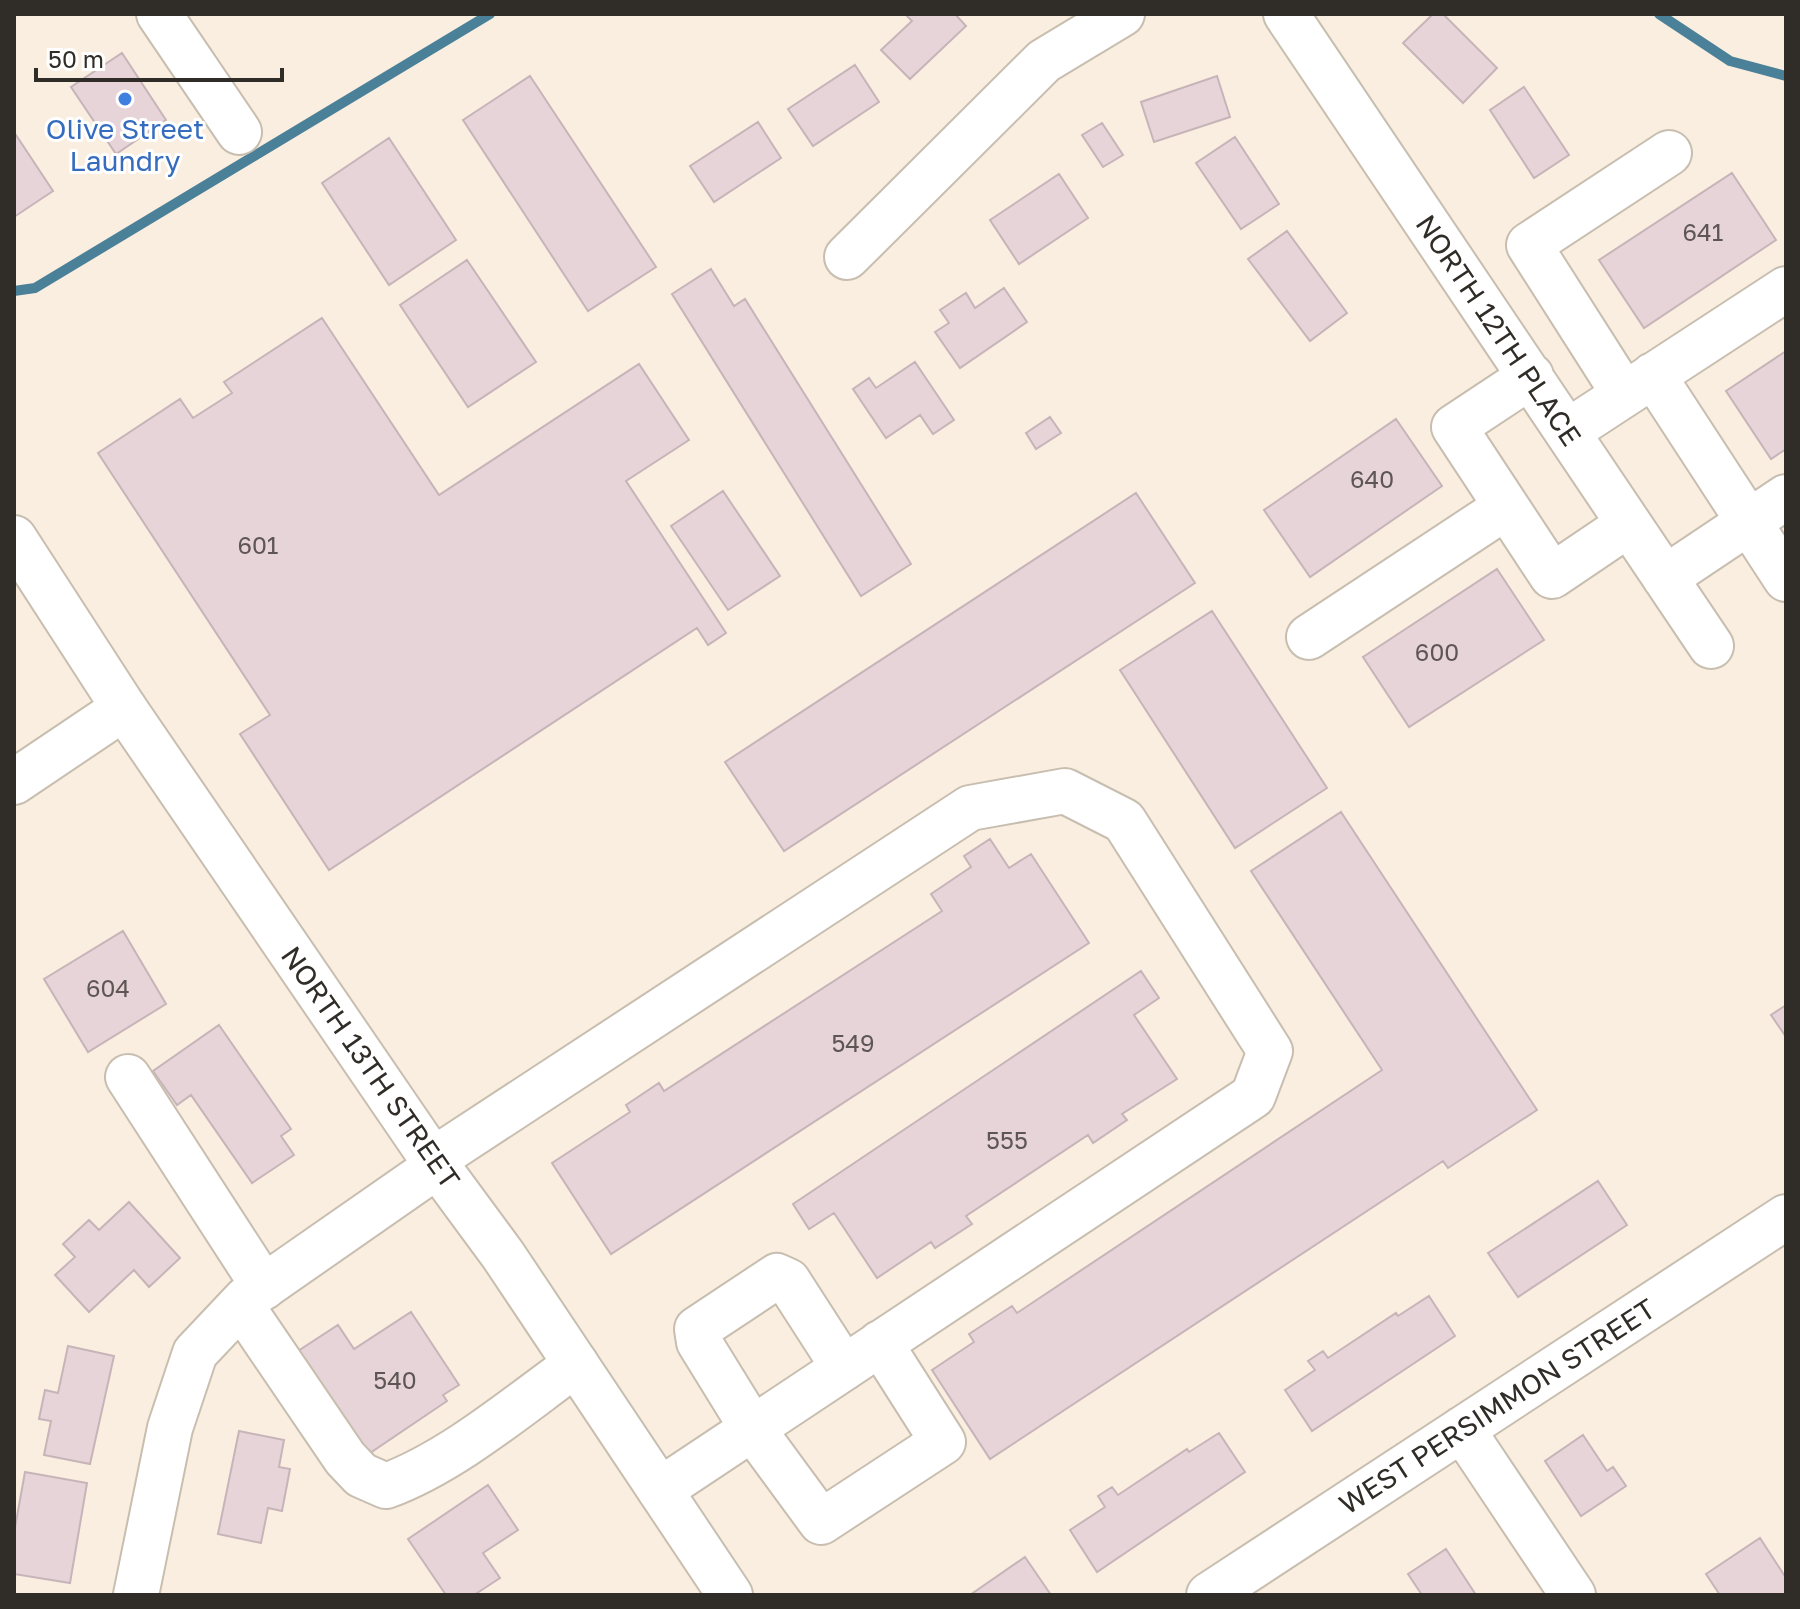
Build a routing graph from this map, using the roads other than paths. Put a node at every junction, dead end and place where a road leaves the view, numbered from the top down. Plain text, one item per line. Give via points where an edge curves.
1 (159, 14) edge
2 (1122, 14) edge
3 (1286, 14) edge
4 (239, 132) dead end
5 (1669, 153) dead end
6 (847, 257) dead end
7 (1786, 289) edge
8 (1531, 376) junction
9 (1639, 384) junction
10 (1567, 432) junction
11 (1786, 497) edge
12 (1506, 507) junction
13 (1748, 523) junction
14 (1629, 524) junction
15 (14, 538) edge
16 (1665, 578) junction
17 (1786, 579) edge
18 (1309, 637) dead end
19 (1711, 646) dead end
20 (124, 708) junction
21 (14, 782) edge
22 (128, 1077) dead end
23 (435, 1163) junction
24 (1786, 1217) edge
25 (252, 1296) junction
26 (880, 1343) junction
27 (576, 1364) junction
28 (844, 1368) junction
29 (752, 1428) junction
30 (1462, 1429) junction
31 (660, 1490) junction
32 (725, 1593) edge
33 (136, 1595) edge
34 (1209, 1595) edge
35 (1573, 1595) edge

1 - 4 street
2 - 6 street via 1044,61
3 - 8 street, NORTH 12TH PLACE
5 - 9 street via 1529,245
7 - 9 street
8 - 10 street, NORTH 12TH PLACE
8 - 12 street via 1454,427
9 - 10 street
9 - 13 street
10 - 14 street, NORTH 12TH PLACE
11 - 13 street
12 - 14 street via 1552,576
12 - 18 street
13 - 16 street
13 - 17 street
14 - 16 street, NORTH 12TH PLACE
15 - 20 street, NORTH 13TH STREET
16 - 19 street, NORTH 12TH PLACE
20 - 21 street
20 - 23 street, NORTH 13TH STREET
22 - 25 street
23 - 25 street
23 - 26 street via 970,808 1065,791 1124,821 1270,1051 1253,1096
23 - 27 street, NORTH 13TH STREET
24 - 30 street, WEST PERSIMMON STREET
25 - 27 street via 345,1458 361,1475 386,1486 410,1478
25 - 33 street via 195,1353 170,1428
26 - 28 street
26 - 29 street via 943,1442 821,1522
27 - 31 street, NORTH 13TH STREET
28 - 29 street
28 - 29 street via 788,1281 777,1276 742,1297 697,1329 699,1342
29 - 31 street
30 - 34 street, WEST PERSIMMON STREET
30 - 35 street
31 - 32 street, NORTH 13TH STREET

